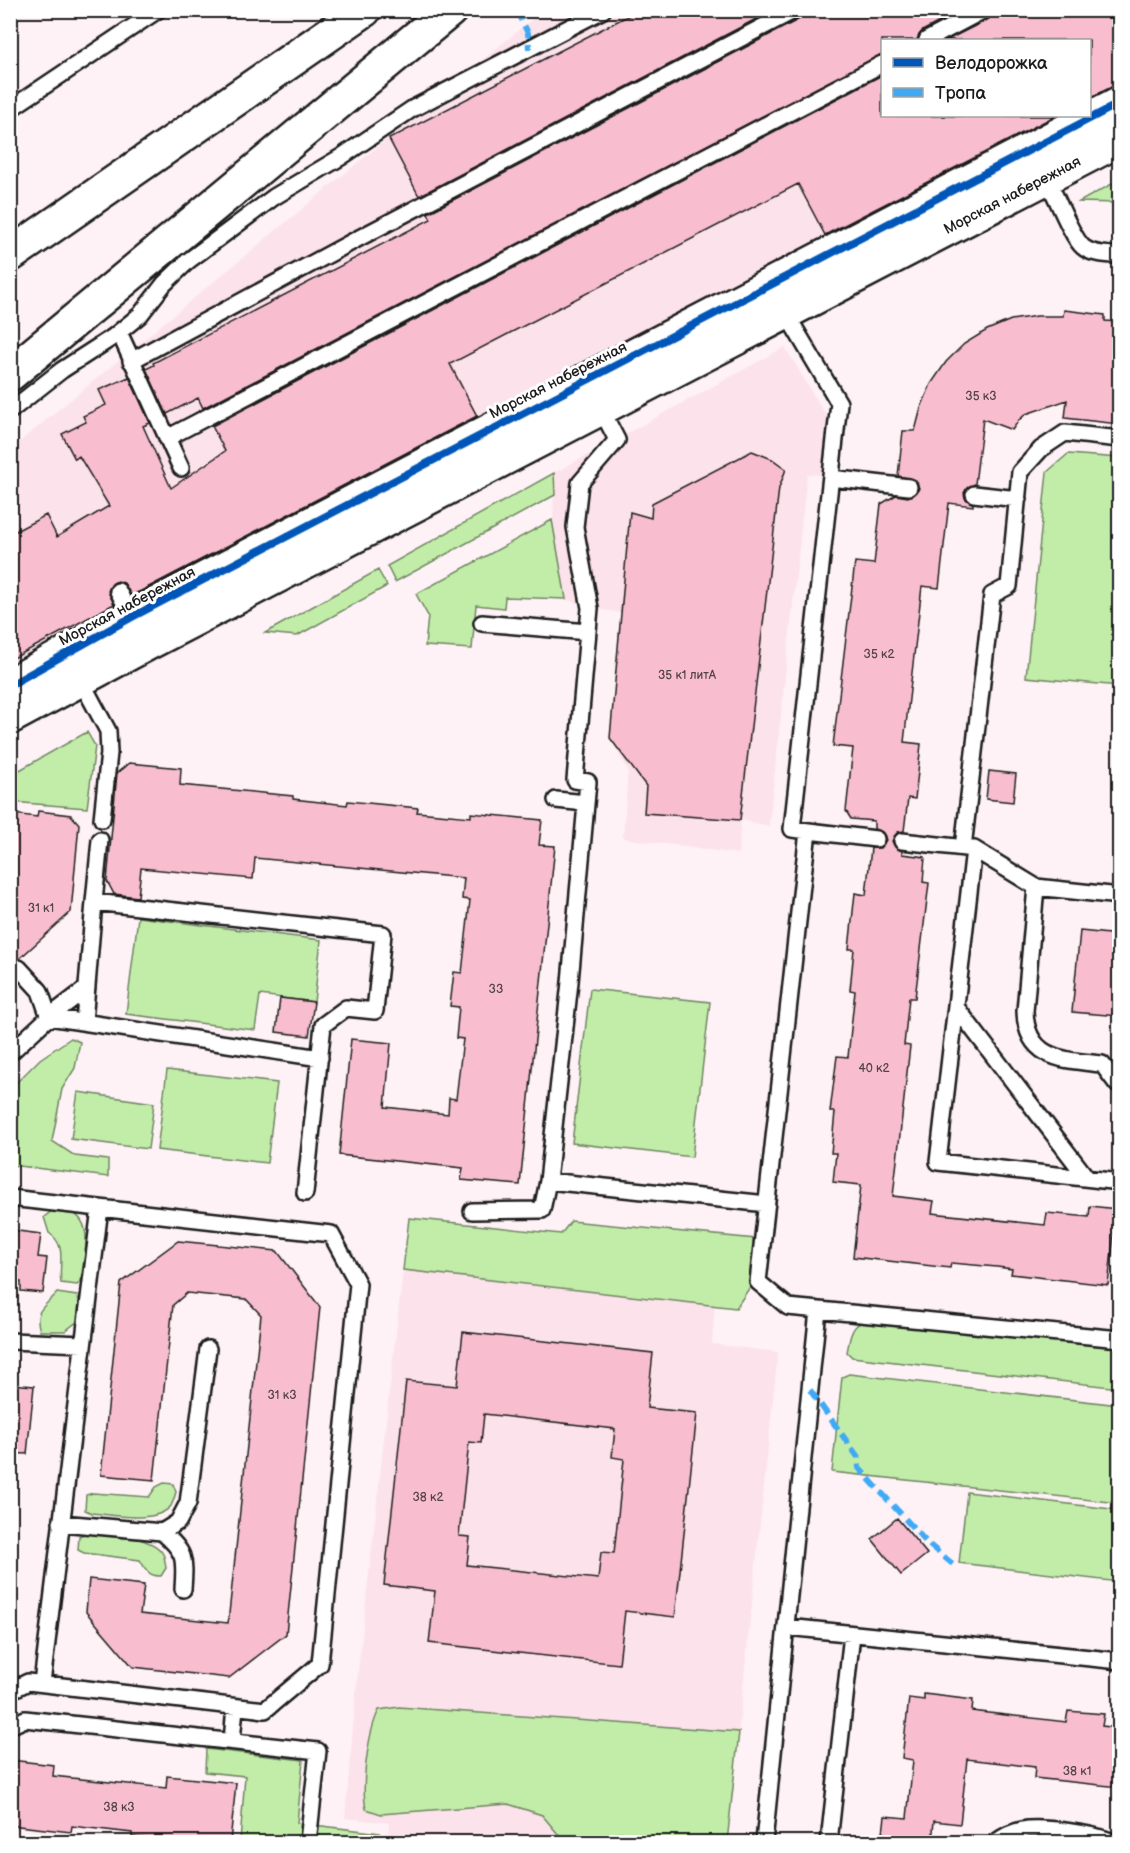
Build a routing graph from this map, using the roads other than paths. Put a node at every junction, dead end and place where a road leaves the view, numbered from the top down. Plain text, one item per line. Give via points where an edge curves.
1 (158, 10) edge
2 (364, 10) edge
3 (450, 10) edge
4 (603, 10) edge
5 (795, 10) edge
6 (984, 10) edge
7 (929, 39) edge
8 (881, 65) edge
9 (1119, 104) edge
10 (10, 109) edge
11 (1119, 139) edge
12 (1038, 163) junction
13 (10, 255) edge
14 (1119, 256) edge
15 (770, 285) junction
16 (786, 314) junction
17 (119, 332) junction
18 (131, 361) junction
19 (10, 374) edge
20 (601, 409) junction
21 (10, 411) edge
22 (167, 438) junction
23 (1119, 439) edge
24 (181, 468) dead end
25 (831, 478) junction
26 (909, 487) dead end
27 (974, 495) dead end
28 (1018, 499) junction
29 (132, 618) junction
30 (482, 623) dead end
31 (588, 632) junction
32 (73, 667) junction
33 (10, 685) edge
34 (10, 717) edge
35 (556, 800) dead end
36 (586, 803) junction
37 (102, 819) dead end
38 (808, 831) junction
39 (876, 839) dead end
40 (100, 840) dead end
41 (902, 841) dead end
42 (969, 848) junction
43 (1036, 887) junction
44 (1119, 896) edge
45 (94, 902) junction
46 (19, 968) dead end
47 (87, 988) junction
48 (956, 1007) junction
49 (49, 1017) junction
50 (84, 1022) junction
51 (10, 1053) edge
52 (320, 1058) junction
53 (1119, 1084) edge
54 (1087, 1178) junction
55 (548, 1181) junction
56 (1119, 1182) edge
57 (305, 1193) dead end
58 (10, 1198) edge
59 (767, 1204) junction
60 (100, 1208) junction
61 (472, 1211) dead end
62 (818, 1310) junction
63 (1119, 1339) edge
64 (10, 1341) edge
65 (83, 1344) junction
66 (208, 1350) dead end
67 (62, 1523) junction
68 (162, 1532) junction
69 (183, 1589) dead end
70 (787, 1627) junction
71 (852, 1634) junction
72 (1119, 1661) edge
73 (42, 1683) junction
74 (10, 1691) edge
75 (235, 1707) junction
76 (10, 1726) edge
77 (232, 1741) junction
78 (308, 1842) edge
79 (764, 1842) edge
80 (829, 1842) edge
81 (996, 1842) edge
82 (1112, 1842) edge

1 - 10 lane
2 - 13 street
3 - 19 street
4 - 17 lane via 412,109 274,197 188,261 140,315
5 - 18 lane
6 - 7 lane
8 - 22 lane
9 - 12 street, Морская набережная
11 - 12 street, Морская набережная
12 - 14 lane via 1083,247 1094,253
12 - 15 street, Морская набережная
12 - 16 street, Морская набережная
15 - 16 lane
15 - 29 street, Морская набережная
16 - 20 street, Морская набережная
16 - 25 lane via 839,403
17 - 18 lane
17 - 21 lane
18 - 22 lane
20 - 29 street, Морская набережная
20 - 31 lane via 617,440 580,483 575,527 590,608
22 - 24 lane
23 - 28 lane via 1065,433 1041,449 1020,472
25 - 26 lane
25 - 38 lane via 792,829
27 - 28 lane
28 - 42 lane via 1009,586 992,595
29 - 32 street, Морская набережная
30 - 31 lane
31 - 36 lane via 575,780 588,782
32 - 33 street, Морская набережная
32 - 34 street, Морская набережная
32 - 37 lane via 108,731
35 - 36 lane
36 - 55 lane
38 - 39 lane
38 - 59 lane
40 - 45 lane
41 - 42 lane
42 - 43 lane
42 - 48 lane
43 - 44 lane
43 - 53 lane via 1025,1011 1029,1034 1053,1057 1102,1064
45 - 47 lane
45 - 52 lane via 383,934 375,1011 346,1008 323,1025
46 - 49 lane via 40,991
47 - 49 lane
47 - 50 lane
48 - 54 lane
48 - 54 lane via 938,1162
49 - 50 lane
49 - 51 lane
50 - 52 lane
52 - 57 lane
54 - 56 lane
55 - 59 lane
55 - 61 lane via 542,1210
58 - 60 lane
59 - 62 lane via 758,1282 788,1306
60 - 65 lane
60 - 75 lane via 331,1234 358,1284 320,1664 265,1710
62 - 63 lane
62 - 70 lane
64 - 65 lane
65 - 67 lane
66 - 68 lane via 188,1503 177,1522
67 - 68 lane
67 - 73 lane
68 - 69 lane via 178,1545 184,1565
70 - 71 lane
70 - 79 lane
71 - 72 lane
71 - 80 lane
73 - 74 lane via 28,1682
73 - 75 lane
75 - 77 lane
76 - 77 lane via 25,1719
77 - 78 lane via 318,1751
81 - 82 lane via 1010,1833 1037,1829 1092,1835

